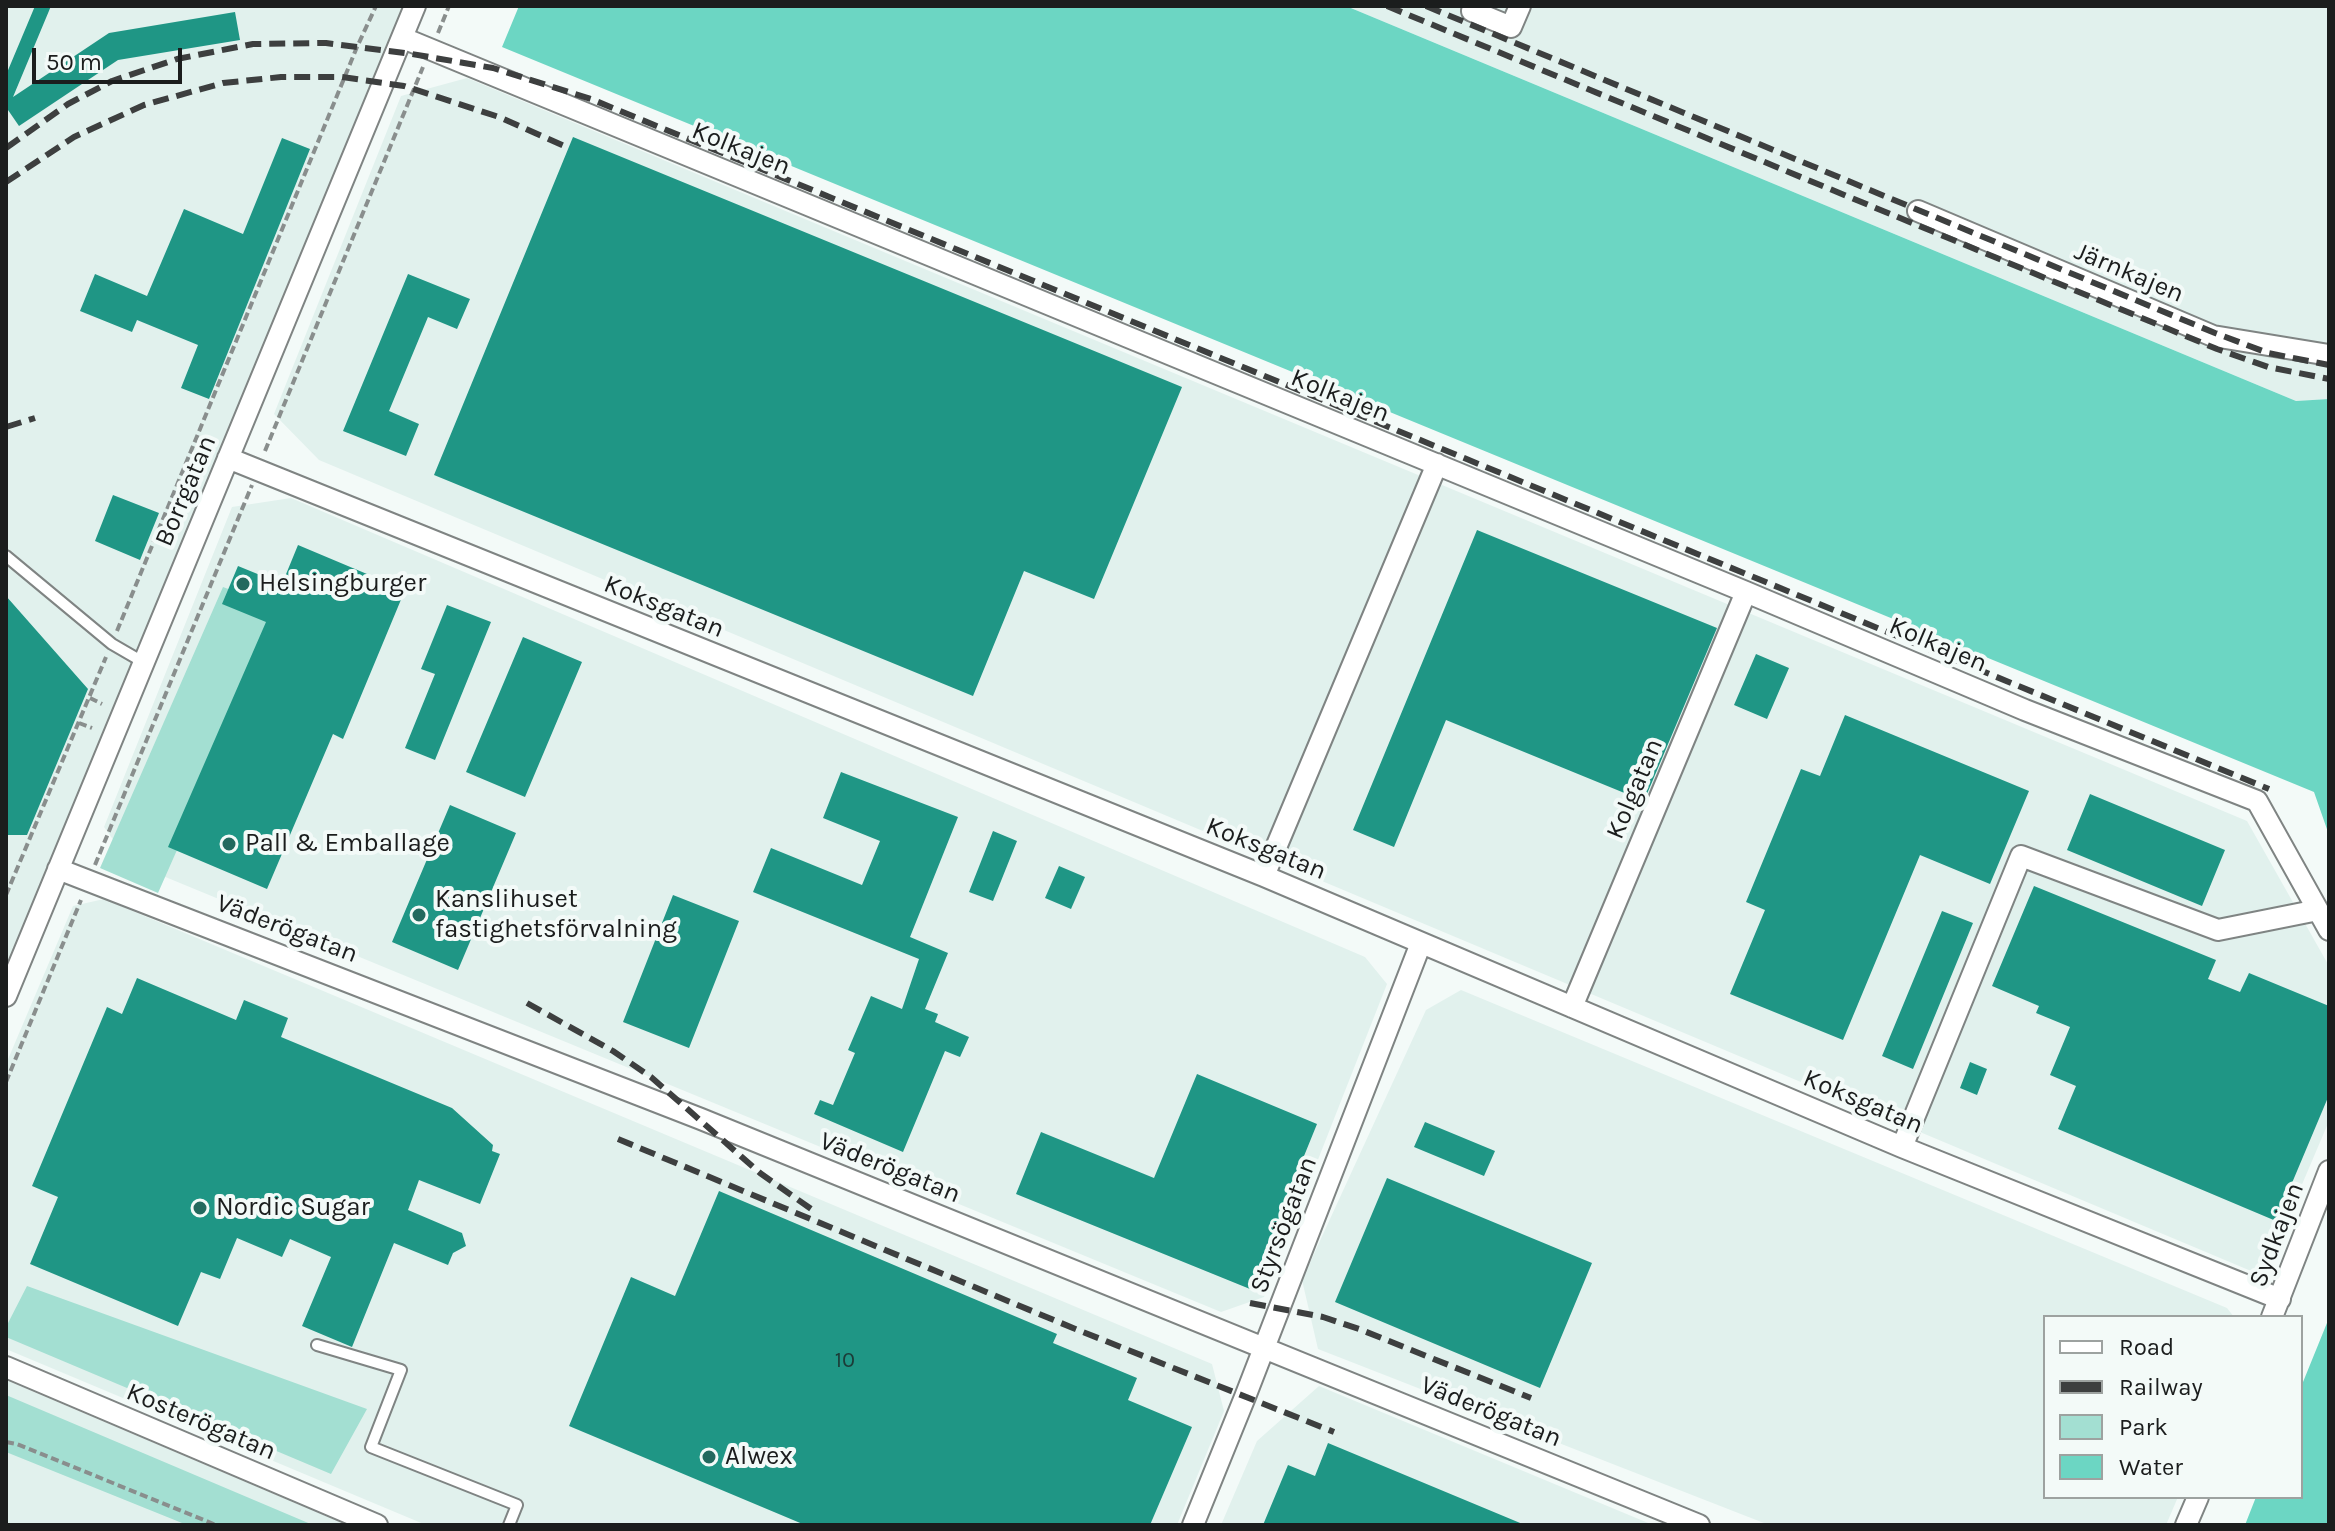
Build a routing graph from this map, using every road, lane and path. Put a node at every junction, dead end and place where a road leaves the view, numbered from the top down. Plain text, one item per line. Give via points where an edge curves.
1 (376, 6) edge
2 (415, 6) edge
3 (449, 6) edge
4 (1474, 6) edge
5 (1520, 6) edge
6 (403, 38) junction
7 (430, 49) junction
8 (1918, 211) dead end
9 (2329, 355) edge
10 (228, 458) junction
11 (1437, 464) junction
12 (258, 470) junction
13 (6, 556) edge
14 (1746, 592) junction
15 (112, 644) junction
16 (143, 662) junction
17 (89, 698) junction
18 (102, 704) dead end
19 (79, 723) junction
20 (92, 728) dead end
21 (58, 869) junction
22 (1264, 876) junction
23 (89, 880) junction
24 (6, 895) edge
25 (2318, 910) junction
26 (2329, 930) edge
27 (1421, 943) junction
28 (6, 995) edge
29 (1572, 1007) junction
30 (6, 1082) edge
31 (1902, 1147) junction
32 (2329, 1171) edge
33 (2276, 1308) edge
34 (317, 1345) dead end
35 (1264, 1348) junction
36 (6, 1367) edge
37 (6, 1442) edge
38 (2197, 1499) edge
39 (216, 1525) edge
40 (377, 1525) edge
41 (509, 1525) edge
42 (1193, 1525) edge
43 (1699, 1525) edge
44 (2186, 1525) edge

1 - 15 path
2 - 6 street, Borrgatan
3 - 7 path
4 - 5 street via 1472,11 1511,27
6 - 7 street, Kolkajen
6 - 10 street, Borrgatan
7 - 11 street, Kolkajen
7 - 12 path
8 - 9 street, Järnkajen via 2213,336
10 - 12 street, Koksgatan
10 - 16 street, Borrgatan
11 - 14 street, Kolkajen
11 - 22 street
12 - 22 street, Koksgatan
12 - 23 path
13 - 15 lane
14 - 25 street, Kolkajen via 2257,801
14 - 29 street, Kolgatan
15 - 16 lane
15 - 17 path
16 - 21 street, Borrgatan
17 - 18 path
17 - 19 path
19 - 20 path
19 - 24 path
21 - 23 street, Väderögatan
21 - 28 street, Borrgatan
22 - 27 street, Koksgatan
23 - 30 path
23 - 35 street, Väderögatan via 701,1119
25 - 26 street
25 - 31 street via 2218,930 2021,856
27 - 29 street, Koksgatan
27 - 35 street, Styrsögatan
29 - 31 street, Koksgatan
31 - 33 street, Koksgatan
32 - 33 street, Sydkajen
34 - 41 lane via 401,1370 371,1447 517,1505
35 - 42 street, Styrsögatan
35 - 43 street, Väderögatan
36 - 40 street, Kosterögatan
37 - 39 path
38 - 44 street

